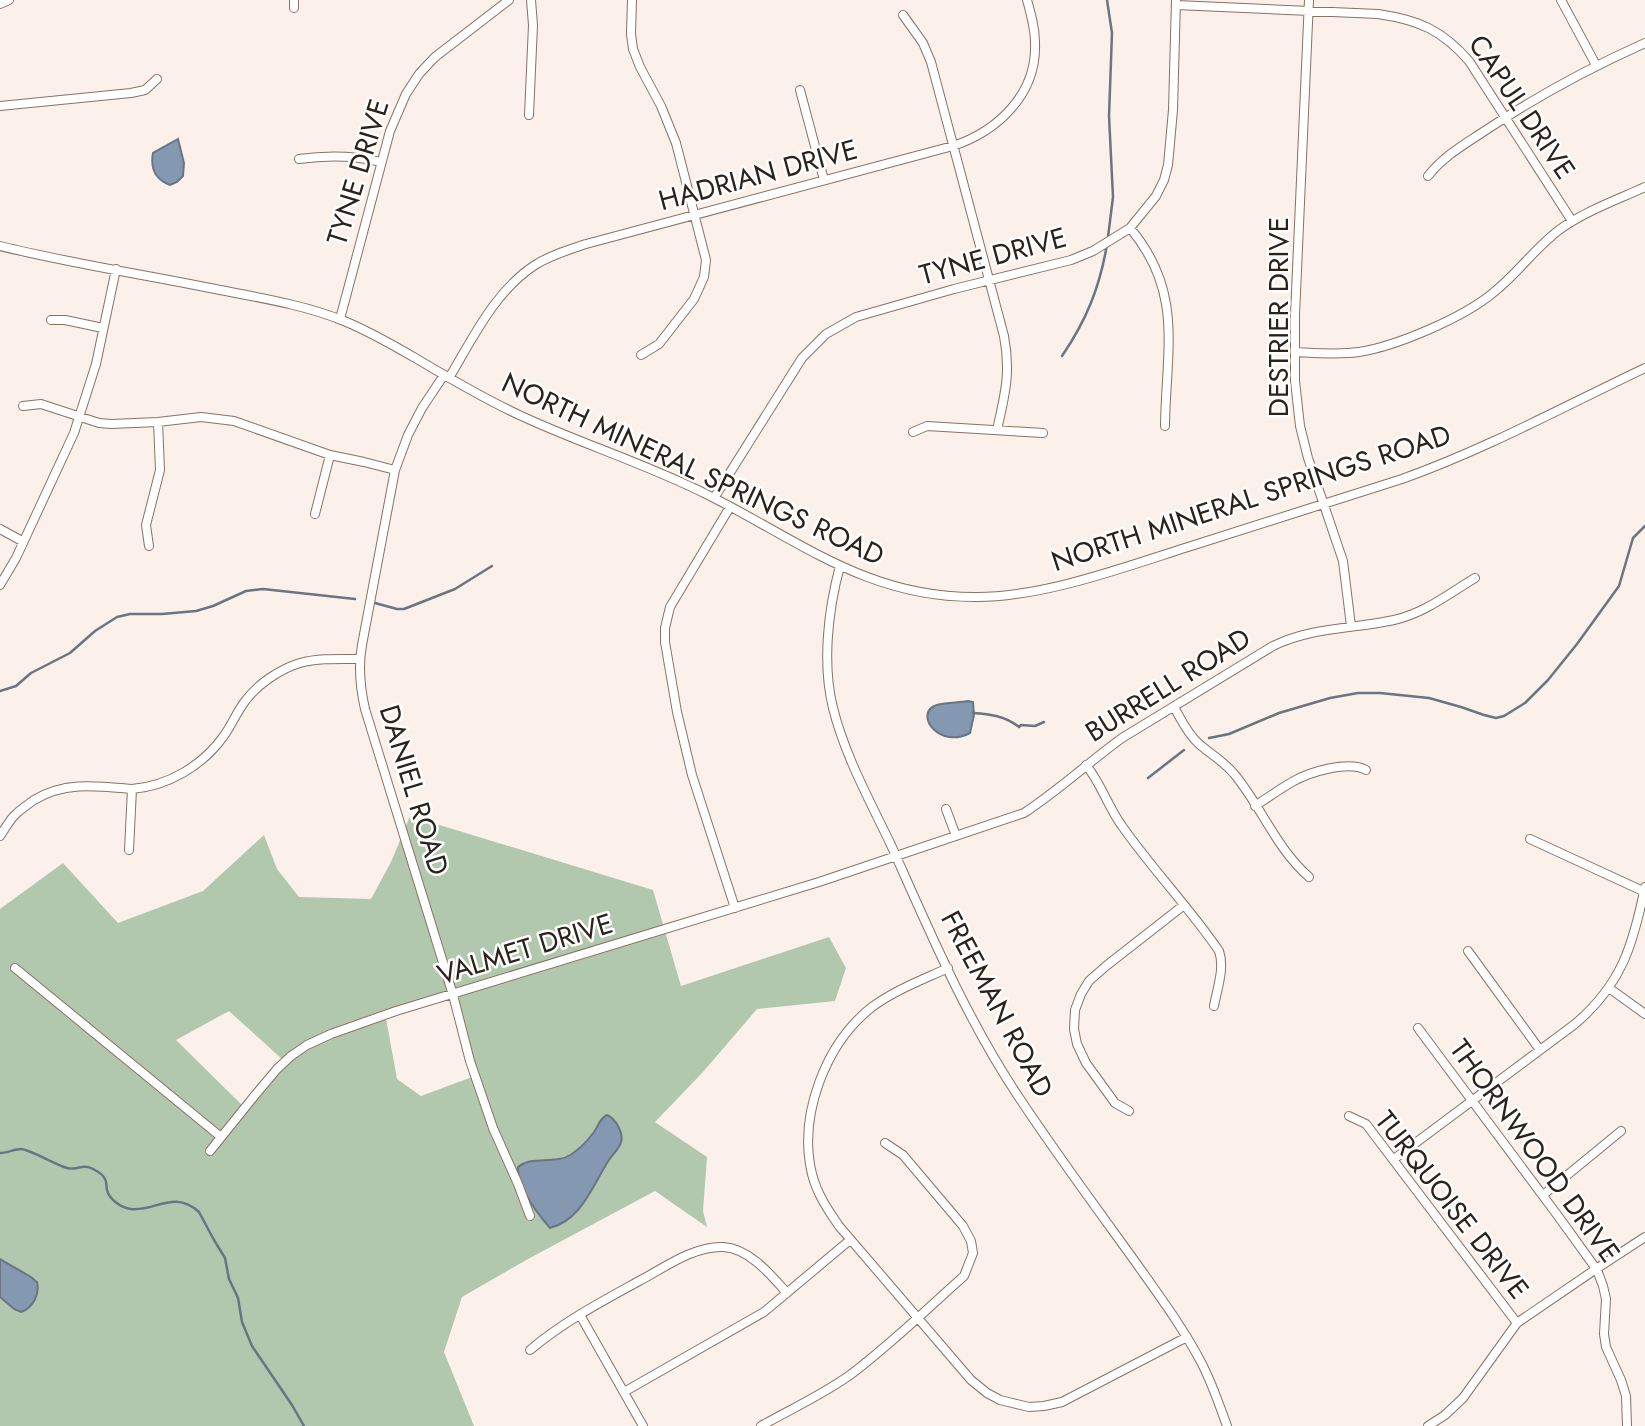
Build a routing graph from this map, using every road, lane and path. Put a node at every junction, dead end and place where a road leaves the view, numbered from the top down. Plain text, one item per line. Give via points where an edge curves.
1 (9, 0) edge
2 (509, 0) edge
3 (531, 0) edge
4 (632, 0) edge
5 (1027, 0) edge
6 (1309, 0) edge
7 (1561, 0) edge
8 (1176, 2) edge
9 (0, 4) edge
10 (1308, 10) junction
11 (903, 15) dead end
12 (1645, 43) edge
13 (1596, 65) junction
14 (157, 79) dead end
15 (800, 90) dead end
16 (0, 106) edge
17 (529, 115) dead end
18 (1505, 118) junction
19 (953, 146) junction
20 (299, 159) dead end
21 (381, 162) junction
22 (1429, 176) dead end
23 (824, 180) junction
24 (1645, 187) edge
25 (695, 215) junction
26 (1572, 221) junction
27 (1130, 228) junction
28 (0, 246) edge
29 (116, 269) junction
30 (989, 280) junction
31 (340, 319) junction
32 (51, 320) dead end
33 (103, 328) junction
34 (1295, 352) junction
35 (641, 355) dead end
36 (1645, 368) edge
37 (447, 376) junction
38 (23, 406) dead end
39 (80, 417) junction
40 (158, 422) junction
41 (1165, 426) dead end
42 (997, 430) junction
43 (913, 432) dead end
44 (1043, 433) dead end
45 (330, 455) junction
46 (395, 470) junction
47 (714, 498) junction
48 (1325, 504) junction
49 (730, 507) junction
50 (315, 514) dead end
51 (0, 529) edge
52 (22, 541) junction
53 (149, 546) dead end
54 (840, 566) junction
55 (1475, 578) dead end
56 (0, 585) edge
57 (1351, 626) junction
58 (359, 659) junction
59 (1174, 707) junction
60 (1087, 765) junction
61 (1366, 770) dead end
62 (132, 789) junction
63 (1255, 806) junction
64 (946, 809) dead end
65 (0, 836) edge
66 (956, 836) junction
67 (1530, 839) dead end
68 (129, 850) dead end
69 (895, 856) junction
70 (1308, 877) dead end
71 (1645, 890) edge
72 (1184, 905) junction
73 (735, 908) junction
74 (1468, 951) dead end
75 (15, 968) dead end
76 (948, 968) junction
77 (1609, 988) junction
78 (453, 995) junction
79 (1214, 1006) dead end
80 (1645, 1014) edge
81 (1418, 1028) dead end
82 (1541, 1050) junction
83 (1472, 1100) junction
84 (1129, 1111) dead end
85 (1349, 1116) dead end
86 (1621, 1131) dead end
87 (221, 1137) junction
88 (885, 1143) dead end
89 (210, 1151) dead end
90 (1394, 1159) junction
91 (1542, 1195) junction
92 (530, 1216) dead end
93 (1645, 1237) edge
94 (850, 1240) junction
95 (1595, 1269) junction
96 (787, 1293) junction
97 (580, 1315) junction
98 (917, 1317) junction
99 (1517, 1324) junction
100 (1187, 1337) junction
101 (530, 1350) dead end
102 (624, 1392) junction
103 (643, 1426) edge
104 (761, 1426) edge
105 (1227, 1426) edge
106 (1429, 1426) edge
107 (1627, 1426) edge

1 - 9 street
2 - 21 street, TYNE DRIVE via 419,74 396,115
3 - 17 street
4 - 25 street via 633,49 669,124
5 - 19 street, HADRIAN DRIVE via 1035,44 1027,86 997,124
6 - 10 street, DESTRIER DRIVE
7 - 13 street
8 - 10 street, CAPUL DRIVE
8 - 27 street, TYNE DRIVE via 1168,165 1156,196
10 - 18 street, CAPUL DRIVE via 1390,16 1435,30 1469,61
10 - 34 street, DESTRIER DRIVE
11 - 19 street via 927,51
12 - 13 street
13 - 18 street
14 - 16 street via 145,90 131,93
15 - 23 street
18 - 22 street via 1440,162
18 - 26 street, CAPUL DRIVE
19 - 23 street, HADRIAN DRIVE
19 - 30 street
20 - 21 street via 337,155
21 - 31 street, TYNE DRIVE
23 - 25 street, HADRIAN DRIVE
24 - 26 street
25 - 35 street via 706,260 704,277 694,299 659,344
25 - 37 street, HADRIAN DRIVE via 572,248 537,264 505,292
26 - 34 street via 1494,293 1455,317 1359,352
27 - 30 street, TYNE DRIVE via 1082,256
27 - 41 street via 1155,265 1167,305
28 - 29 street, NORTH MINERAL SPRINGS ROAD
29 - 31 street, NORTH MINERAL SPRINGS ROAD
29 - 33 street
30 - 42 street via 1008,365
30 - 47 street, TYNE DRIVE via 856,317 821,338 802,358
31 - 37 street, NORTH MINERAL SPRINGS ROAD
32 - 33 street
33 - 39 street
34 - 48 street, DESTRIER DRIVE via 1300,426
36 - 48 street, NORTH MINERAL SPRINGS ROAD via 1429,470
37 - 46 street, DANIEL ROAD via 422,408
37 - 47 street, NORTH MINERAL SPRINGS ROAD via 518,415
38 - 39 street via 41,404
39 - 40 street via 111,424
39 - 52 street
40 - 45 street via 201,417 234,421
40 - 53 street via 160,470 146,525
42 - 43 street via 927,426
42 - 44 street
45 - 46 street
45 - 50 street
46 - 58 street, DANIEL ROAD
47 - 49 street, NORTH MINERAL SPRINGS ROAD
48 - 54 street, NORTH MINERAL SPRINGS ROAD via 1077,581 1011,595 930,594
48 - 57 street, DESTRIER DRIVE via 1343,561
49 - 54 street, NORTH MINERAL SPRINGS ROAD
49 - 73 street via 670,607 665,642 689,765
51 - 52 street
52 - 56 street
54 - 69 street, FREEMAN ROAD via 828,640 830,694 847,748
55 - 57 street, BURRELL ROAD via 1416,613
57 - 59 street, BURRELL ROAD via 1286,640
58 - 62 street via 322,659 282,671 247,699 202,760 176,777
58 - 78 street, DANIEL ROAD via 365,709
59 - 60 street, BURRELL ROAD
59 - 63 street via 1195,741 1237,776
60 - 66 street, BURRELL ROAD via 1024,813
60 - 72 street via 1123,827
61 - 63 street via 1350,766 1311,774
62 - 65 street via 61,788 26,806
62 - 68 street
63 - 70 street via 1289,858
64 - 66 street
66 - 69 street, BURRELL ROAD
67 - 71 street
69 - 73 street, VALMET DRIVE
69 - 76 street, FREEMAN ROAD
71 - 77 street via 1632,943
72 - 79 street via 1222,958
72 - 84 street via 1089,981 1075,1010 1077,1044 1086,1063 1115,1103
73 - 78 street, VALMET DRIVE
74 - 82 street
75 - 87 street
76 - 94 street via 896,992 861,1018 844,1035 819,1080 808,1148 813,1177 822,1200
76 - 100 street, FREEMAN ROAD via 1016,1094
77 - 80 street
77 - 82 street via 1584,1017
78 - 87 street, VALMET DRIVE via 346,1028 299,1051 276,1069
78 - 92 street, DANIEL ROAD via 489,1118
81 - 83 street, THORNWOOD DRIVE
82 - 83 street
83 - 90 street
83 - 91 street, THORNWOOD DRIVE
85 - 90 street, TURQUOISE DRIVE via 1366,1124
86 - 91 street
87 - 89 street, VALMET DRIVE
88 - 98 street via 902,1155 952,1211 971,1241 973,1253 964,1276
90 - 99 street, TURQUOISE DRIVE
91 - 95 street, THORNWOOD DRIVE
93 - 95 street
94 - 96 street
94 - 98 street
95 - 99 street
95 - 107 street, THORNWOOD DRIVE via 1606,1299 1606,1347 1626,1396
96 - 97 street via 746,1254 724,1247 685,1256
96 - 102 street via 764,1312
97 - 101 street
97 - 102 street
98 - 100 street via 987,1393 1030,1407 1062,1402
98 - 104 street via 849,1375
99 - 106 street via 1464,1398
100 - 105 street, FREEMAN ROAD
102 - 103 street

